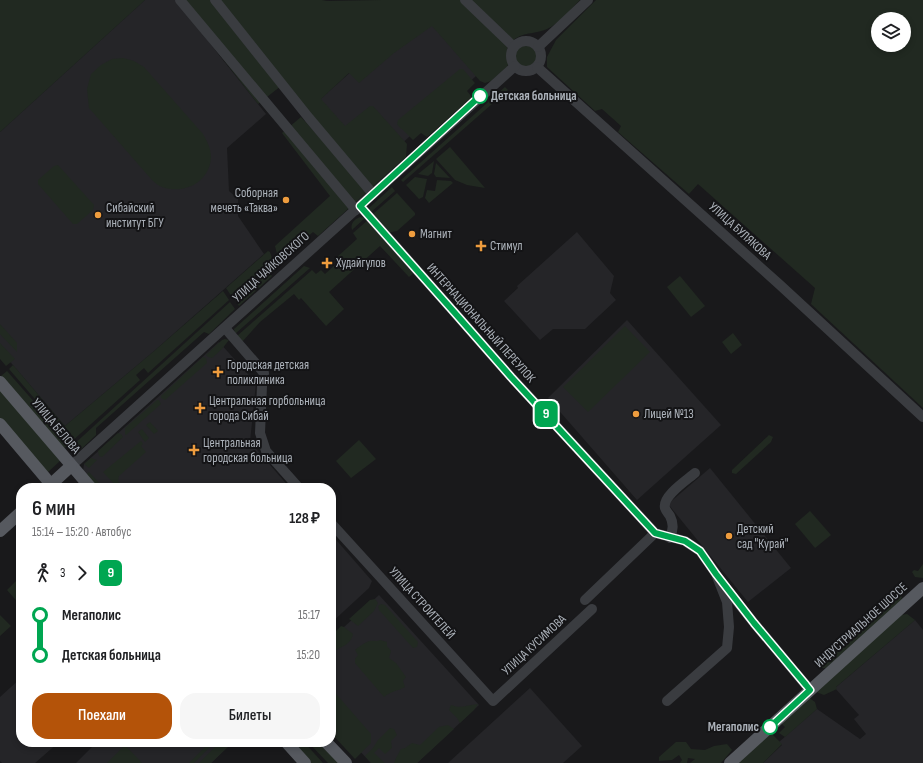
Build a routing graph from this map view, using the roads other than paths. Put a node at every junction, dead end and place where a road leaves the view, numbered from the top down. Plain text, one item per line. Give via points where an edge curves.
1 (180, 0) edge
2 (215, 0) edge
3 (465, 0) edge
4 (588, 0) edge
5 (538, 47) junction
6 (514, 48) junction
7 (515, 66) junction
8 (537, 67) junction
9 (373, 194) junction
10 (358, 208) junction
11 (224, 328) junction
12 (0, 382) edge
13 (923, 417) edge
14 (0, 424) edge
15 (72, 466) junction
16 (695, 473) dead end
17 (47, 483) edge
18 (54, 483) edge
19 (87, 483) edge
20 (295, 483) edge
21 (16, 517) edge
22 (336, 528) edge
23 (0, 531) edge
24 (655, 533) junction
25 (670, 538) junction
26 (716, 574) junction
27 (923, 588) edge
28 (585, 600) dead end
29 (592, 608) dead end
30 (810, 690) junction
31 (493, 701) joint
32 (667, 701) dead end
33 (291, 747) edge
34 (331, 747) edge
35 (305, 763) edge
36 (346, 763) edge
37 (730, 763) edge

1 - 10 street, ИНТЕРНАЦИОНАЛЬНЫЙ ПЕРЕУЛОК
2 - 9 street
3 - 6 street
4 - 5 street
5 - 6 street via 526,41
5 - 8 street via 541,57
6 - 7 street via 511,54
7 - 8 street via 530,71
7 - 9 street, УЛИЦА ЧАЙКОВСКОГО
8 - 13 street, УЛИЦА БУЛЯКОВА via 780,284
9 - 10 street, УЛИЦА ЧАЙКОВСКОГО
10 - 11 street, УЛИЦА ЧАЙКОВСКОГО
10 - 24 street, ИНТЕРНАЦИОНАЛЬНЫЙ ПЕРЕУЛОК
11 - 15 street, УЛИЦА ЧАЙКОВСКОГО
11 - 20 street via 264,373 260,433 266,451
12 - 15 main road, УЛИЦА БЕЛОВА
14 - 17 main road
15 - 18 main road, УЛИЦА ЧАЙКОВСКОГО
15 - 19 main road, УЛИЦА БЕЛОВА
16 - 25 street via 668,496 664,503 673,526
21 - 23 main road
22 - 31 street, УЛИЦА СТРОИТЕЛЕЙ
24 - 25 street, ИНТЕРНАЦИОНАЛЬНЫЙ ПЕРЕУЛОК
24 - 28 street
25 - 26 street, ИНТЕРНАЦИОНАЛЬНЫЙ ПЕРЕУЛОК via 685,541 700,551
26 - 30 street
26 - 32 street via 727,602 727,648
27 - 30 main road, ИНДУСТРИАЛЬНОЕ ШОССЕ
29 - 31 street, УЛИЦА КУСИМОВА
30 - 37 main road, ИНДУСТРИАЛЬНОЕ ШОССЕ
33 - 35 main road
34 - 36 main road

